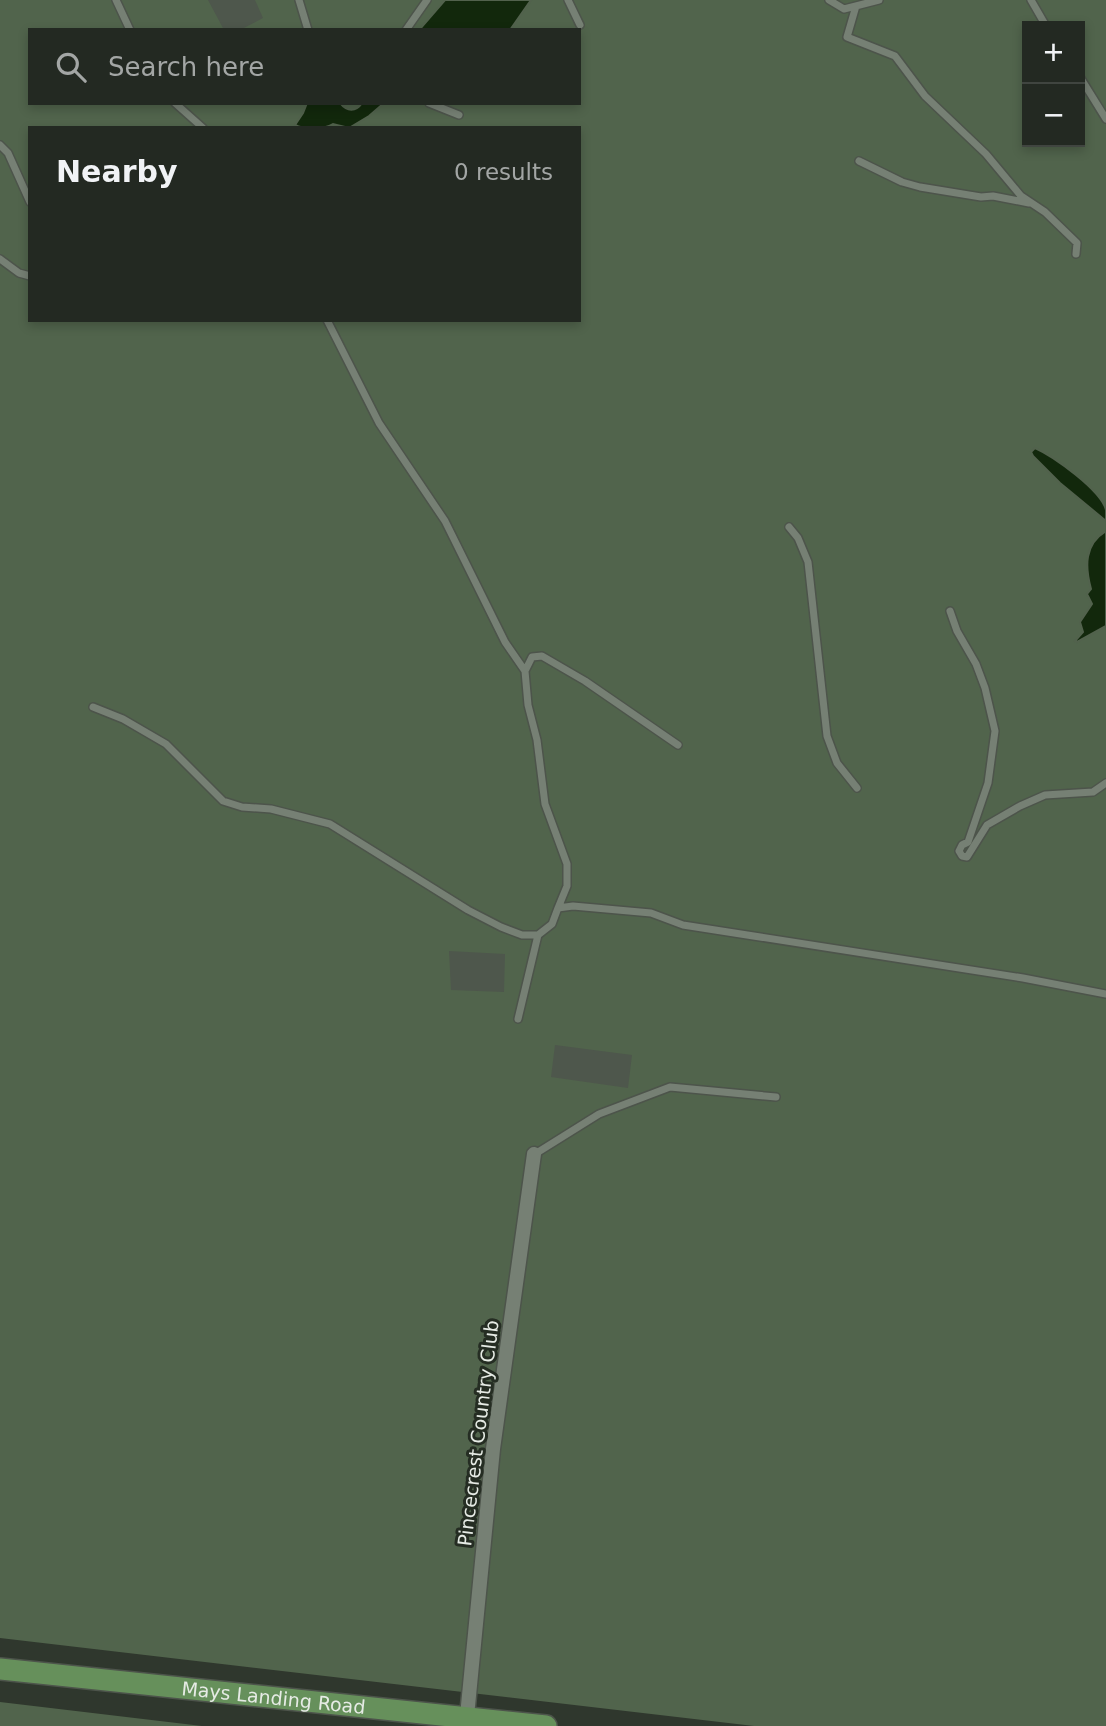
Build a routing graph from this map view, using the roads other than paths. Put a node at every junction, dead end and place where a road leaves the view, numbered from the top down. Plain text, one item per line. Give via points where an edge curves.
1 (116, 0) edge
2 (299, 0) edge
3 (427, 0) edge
4 (568, 0) edge
5 (829, 0) edge
6 (879, 0) edge
7 (1031, 0) edge
8 (856, 6) junction
9 (1043, 21) edge
10 (580, 25) dead end
11 (129, 28) edge
12 (307, 28) edge
13 (407, 28) edge
14 (1084, 84) edge
15 (177, 105) edge
16 (434, 105) edge
17 (459, 115) dead end
18 (1106, 120) edge
19 (201, 126) edge
20 (0, 145) edge
21 (859, 162) dead end
22 (28, 198) edge
23 (1032, 203) junction
24 (1076, 254) dead end
25 (0, 259) edge
26 (28, 275) edge
27 (328, 322) edge
28 (789, 527) dead end
29 (950, 611) dead end
30 (525, 671) junction
31 (93, 707) dead end
32 (678, 744) dead end
33 (1106, 783) edge
34 (857, 788) dead end
35 (558, 908) junction
36 (538, 935) junction
37 (1106, 994) edge
38 (517, 1019) dead end
39 (776, 1097) dead end
40 (534, 1154) joint
41 (0, 1669) edge
42 (467, 1716) junction
43 (546, 1726) edge

1 - 11 lane
2 - 12 lane
3 - 13 lane
4 - 10 lane
5 - 8 lane via 844,9
6 - 8 lane
7 - 9 lane
8 - 23 lane via 847,37 895,56 925,96 986,154 1021,197
14 - 18 lane
15 - 19 lane
16 - 17 lane
20 - 22 lane
21 - 23 lane via 920,187
23 - 24 lane via 1077,243
25 - 26 lane
27 - 30 lane via 379,423 445,521 505,642
28 - 34 lane via 808,562 827,736 837,763
29 - 33 lane via 985,688 995,732 989,783 974,831 959,851 961,856 967,857 987,825 1020,806 1045,795 1093,792
30 - 32 lane via 532,657 542,656
30 - 35 lane via 545,804 567,864 567,886
31 - 36 lane via 166,744 223,801 330,824 468,910 522,935
35 - 36 lane via 552,924
35 - 37 lane via 651,914 710,930
36 - 38 lane
39 - 40 lane via 670,1087 599,1114
40 - 42 street, Pincecrest Country Club via 493,1449
41 - 42 main road, Mays Landing Road
42 - 43 main road, Mays Landing Road

